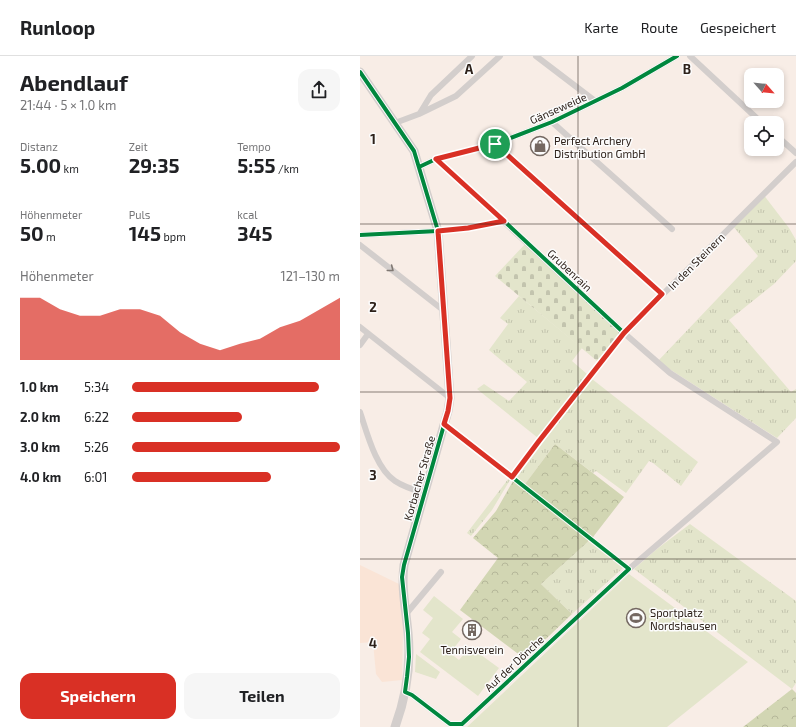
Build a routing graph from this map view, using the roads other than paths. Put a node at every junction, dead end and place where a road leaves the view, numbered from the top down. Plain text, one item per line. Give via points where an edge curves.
1 (472, 56) edge
2 (500, 56) edge
3 (536, 56) edge
4 (676, 56) edge
5 (690, 56) edge
6 (360, 72) edge
7 (594, 101) junction
8 (419, 114) junction
9 (754, 116) edge
10 (552, 122) junction
11 (395, 123) junction
12 (784, 142) edge
13 (495, 144) junction
14 (796, 153) edge
15 (436, 159) junction
16 (796, 162) edge
17 (419, 167) junction
18 (504, 221) junction
19 (672, 229) dead end
20 (438, 231) junction
21 (360, 236) edge
22 (360, 245) edge
23 (662, 294) junction
24 (443, 310) junction
25 (360, 327) edge
26 (624, 333) junction
27 (368, 334) junction
28 (360, 346) edge
29 (450, 398) junction
30 (360, 412) edge
31 (444, 424) junction
32 (777, 442) joint
33 (424, 493) junction
34 (441, 572) dead end
35 (406, 614) junction
36 (405, 692) junction
37 (395, 727) edge

1 - 8 street via 431,95
2 - 8 street via 456,96
3 - 7 street
4 - 7 street, Gänseweide via 622,88
5 - 9 street
6 - 11 street, Korbacher Straße
7 - 10 street, Gänseweide
8 - 11 street
10 - 13 street, Gänseweide
10 - 19 street, Gänseweide
11 - 17 street, Korbacher Straße via 414,151
12 - 14 street
13 - 15 street, Gänseweide
13 - 23 street
15 - 17 street, Gänseweide
15 - 18 street, Grubenrain
16 - 23 street, In den Steinern
17 - 20 street, Korbacher Straße
18 - 20 street
18 - 26 street, Grubenrain
20 - 21 street
20 - 24 street, Korbacher Straße
22 -> 24 street
23 - 26 street, In den Steinern
24 - 29 street, Korbacher Straße
25 - 27 street
26 - 31 street, In den Steinern via 512,477
26 - 32 street, Grubenrain via 670,373
27 - 28 street
27 - 29 street
29 - 31 street, Korbacher Straße
30 - 33 street via 383,470 394,480
31 - 33 street, Korbacher Straße
32 - 36 street, Auf der Dönche via 628,569 462,724 450,724
33 - 35 street, Korbacher Straße via 402,577
34 - 35 street
35 - 36 street, Korbacher Straße via 409,657
36 - 37 street, Korbacher Straße

